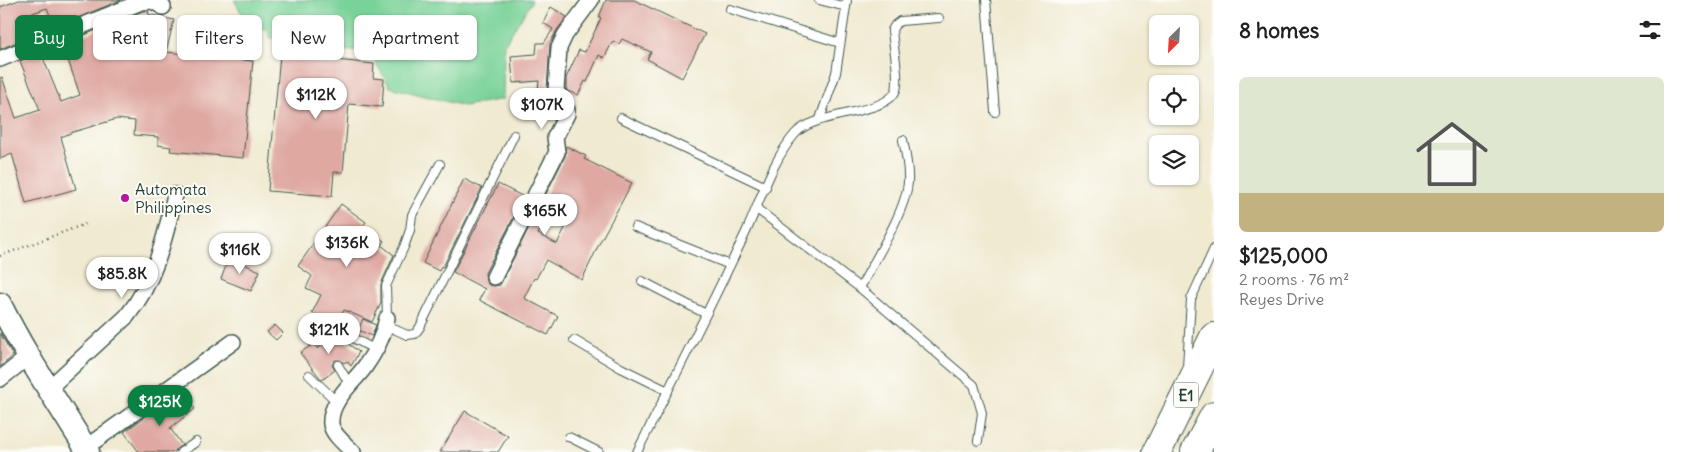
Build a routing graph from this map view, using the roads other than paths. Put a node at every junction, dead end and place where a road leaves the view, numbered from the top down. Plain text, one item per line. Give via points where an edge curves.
1 (591, 0) edge
2 (819, 0) edge
3 (986, 0) edge
4 (846, 3) edge
5 (163, 7) dead end
6 (730, 9) dead end
7 (939, 18) dead end
8 (840, 43) junction
9 (0, 59) edge
10 (995, 112) dead end
11 (621, 118) dead end
12 (820, 119) junction
13 (514, 135) dead end
14 (903, 140) dead end
15 (440, 164) dead end
16 (766, 187) junction
17 (175, 195) dead end
18 (757, 209) junction
19 (635, 227) dead end
20 (1214, 249) edge
21 (730, 265) junction
22 (494, 277) dead end
23 (642, 281) dead end
24 (860, 288) junction
25 (0, 304) edge
26 (706, 314) junction
27 (386, 322) junction
28 (349, 336) dead end
29 (1214, 338) edge
30 (574, 340) dead end
31 (233, 342) dead end
32 (374, 349) junction
33 (28, 357) junction
34 (1214, 363) edge
35 (338, 365) dead end
36 (1187, 368) dead end
37 (309, 375) dead end
38 (0, 379) edge
39 (350, 385) junction
40 (49, 388) junction
41 (668, 391) junction
42 (336, 402) junction
43 (1214, 416) edge
44 (569, 437) dead end
45 (978, 441) dead end
46 (196, 442) dead end
47 (86, 450) edge
48 (182, 452) edge
49 (353, 452) edge
50 (599, 452) edge
51 (637, 452) edge
52 (1158, 452) edge
53 (1195, 452) edge

1 - 22 street via 559,48 556,90 567,114 555,137 556,152
2 - 4 lane
3 - 10 lane
4 - 8 lane
5 - 9 street via 153,1 135,4
6 - 8 lane
7 - 12 lane via 895,25 892,30 897,83 889,100 857,112
8 - 12 lane via 836,73
11 - 16 lane
12 - 16 lane via 796,132 781,153
13 - 27 lane via 420,327 415,334 407,335
14 - 24 lane via 907,158 906,191 899,213
15 - 27 lane via 412,216 404,247 386,286
16 - 18 lane
17 - 40 street via 155,266 136,305
18 - 21 lane
18 - 24 lane
19 - 21 lane
20 - 36 lane via 1191,298
21 - 26 lane
23 - 26 lane
24 - 45 lane via 974,385 982,413
25 - 33 main road
26 - 41 lane
27 - 32 street
28 - 32 lane
29 - 52 highway, E1
30 - 41 lane
31 - 47 street
32 - 39 street
33 - 38 street
33 - 40 main road
34 - 52 highway, E1
35 - 39 lane
37 - 42 lane
39 - 42 street
40 - 47 main road
41 - 51 lane
42 - 49 street via 331,426
43 - 53 highway, E1
44 - 50 lane
46 - 48 lane

